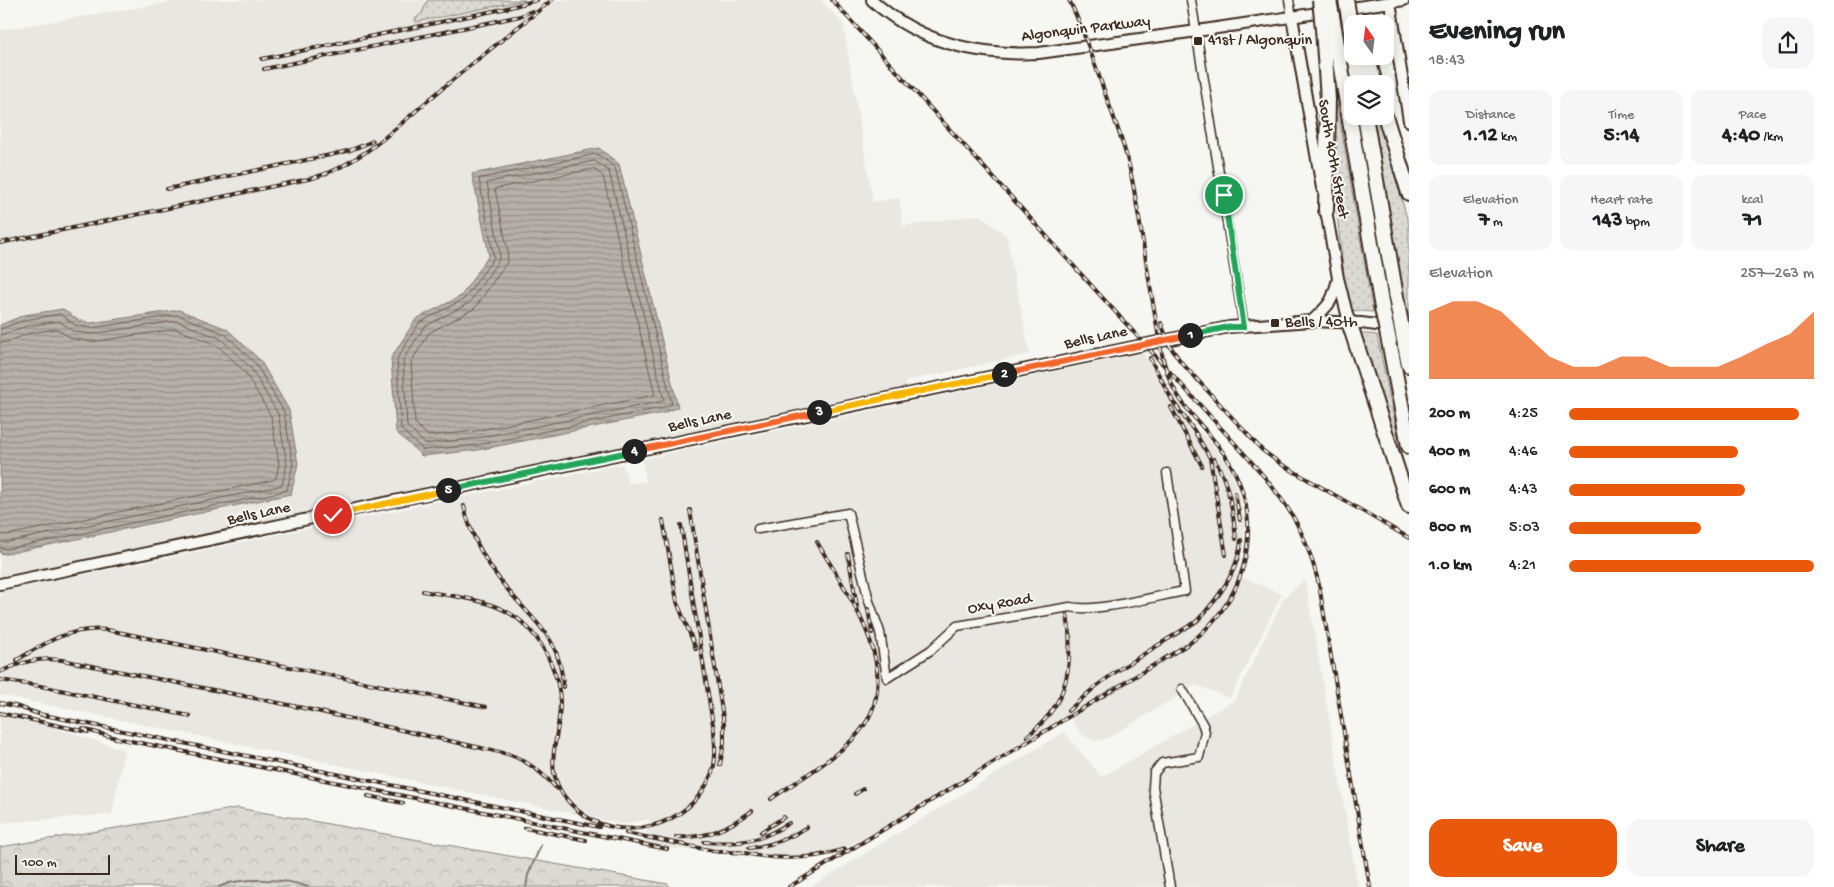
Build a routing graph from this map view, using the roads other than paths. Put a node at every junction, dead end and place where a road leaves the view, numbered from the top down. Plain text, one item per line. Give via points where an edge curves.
1 (872, 0) edge
2 (1192, 0) edge
3 (1289, 0) edge
4 (1320, 0) edge
5 (1329, 0) edge
6 (1346, 0) edge
7 (1353, 0) edge
8 (1404, 0) edge
9 (1390, 1) edge
10 (1352, 15) edge
11 (1355, 15) edge
12 (1292, 17) junction
13 (1328, 28) junction
14 (1197, 31) junction
15 (1409, 121) edge
16 (1367, 125) edge
17 (1388, 125) edge
18 (1409, 193) edge
19 (1326, 210) junction
20 (1338, 278) junction
21 (1312, 321) junction
22 (1349, 322) junction
23 (1244, 327) junction
24 (1409, 330) edge
25 (1409, 365) edge
26 (1409, 446) edge
27 (1167, 473) dead end
28 (1409, 506) edge
29 (758, 530) dead end
30 (0, 584) edge
31 (1182, 689) dead end
32 (1170, 887) edge

1 - 14 street, Algonquin Parkway via 918,32 977,51 1039,53
2 - 14 street
3 - 12 street, South 40th Street
4 - 13 highway, bridge
5 - 13 highway, bridge
6 - 10 highway, bridge
7 - 11 highway
8 - 9 street, Algonquin Parkway
9 - 12 street, Algonquin Parkway
9 - 15 street
12 - 14 street, Algonquin Parkway
12 - 19 street, South 40th Street
13 - 19 highway
13 - 26 highway, bridge
14 - 23 street
16 - 25 highway, bridge
17 - 18 highway
19 - 20 street, South 40th Street
20 - 21 street via 1333,299
20 - 22 street, South 40th Street
21 - 22 street, Bells Lane
21 - 23 street, Bells Lane
22 - 24 street, Bells Lane
22 - 28 highway
23 - 30 street, Bells Lane via 1229,327
27 - 29 street, Oxy Road via 1185,591 957,626 932,650 887,678 880,632 848,513
31 - 32 street via 1205,732 1199,757 1162,763 1154,773 1153,786

